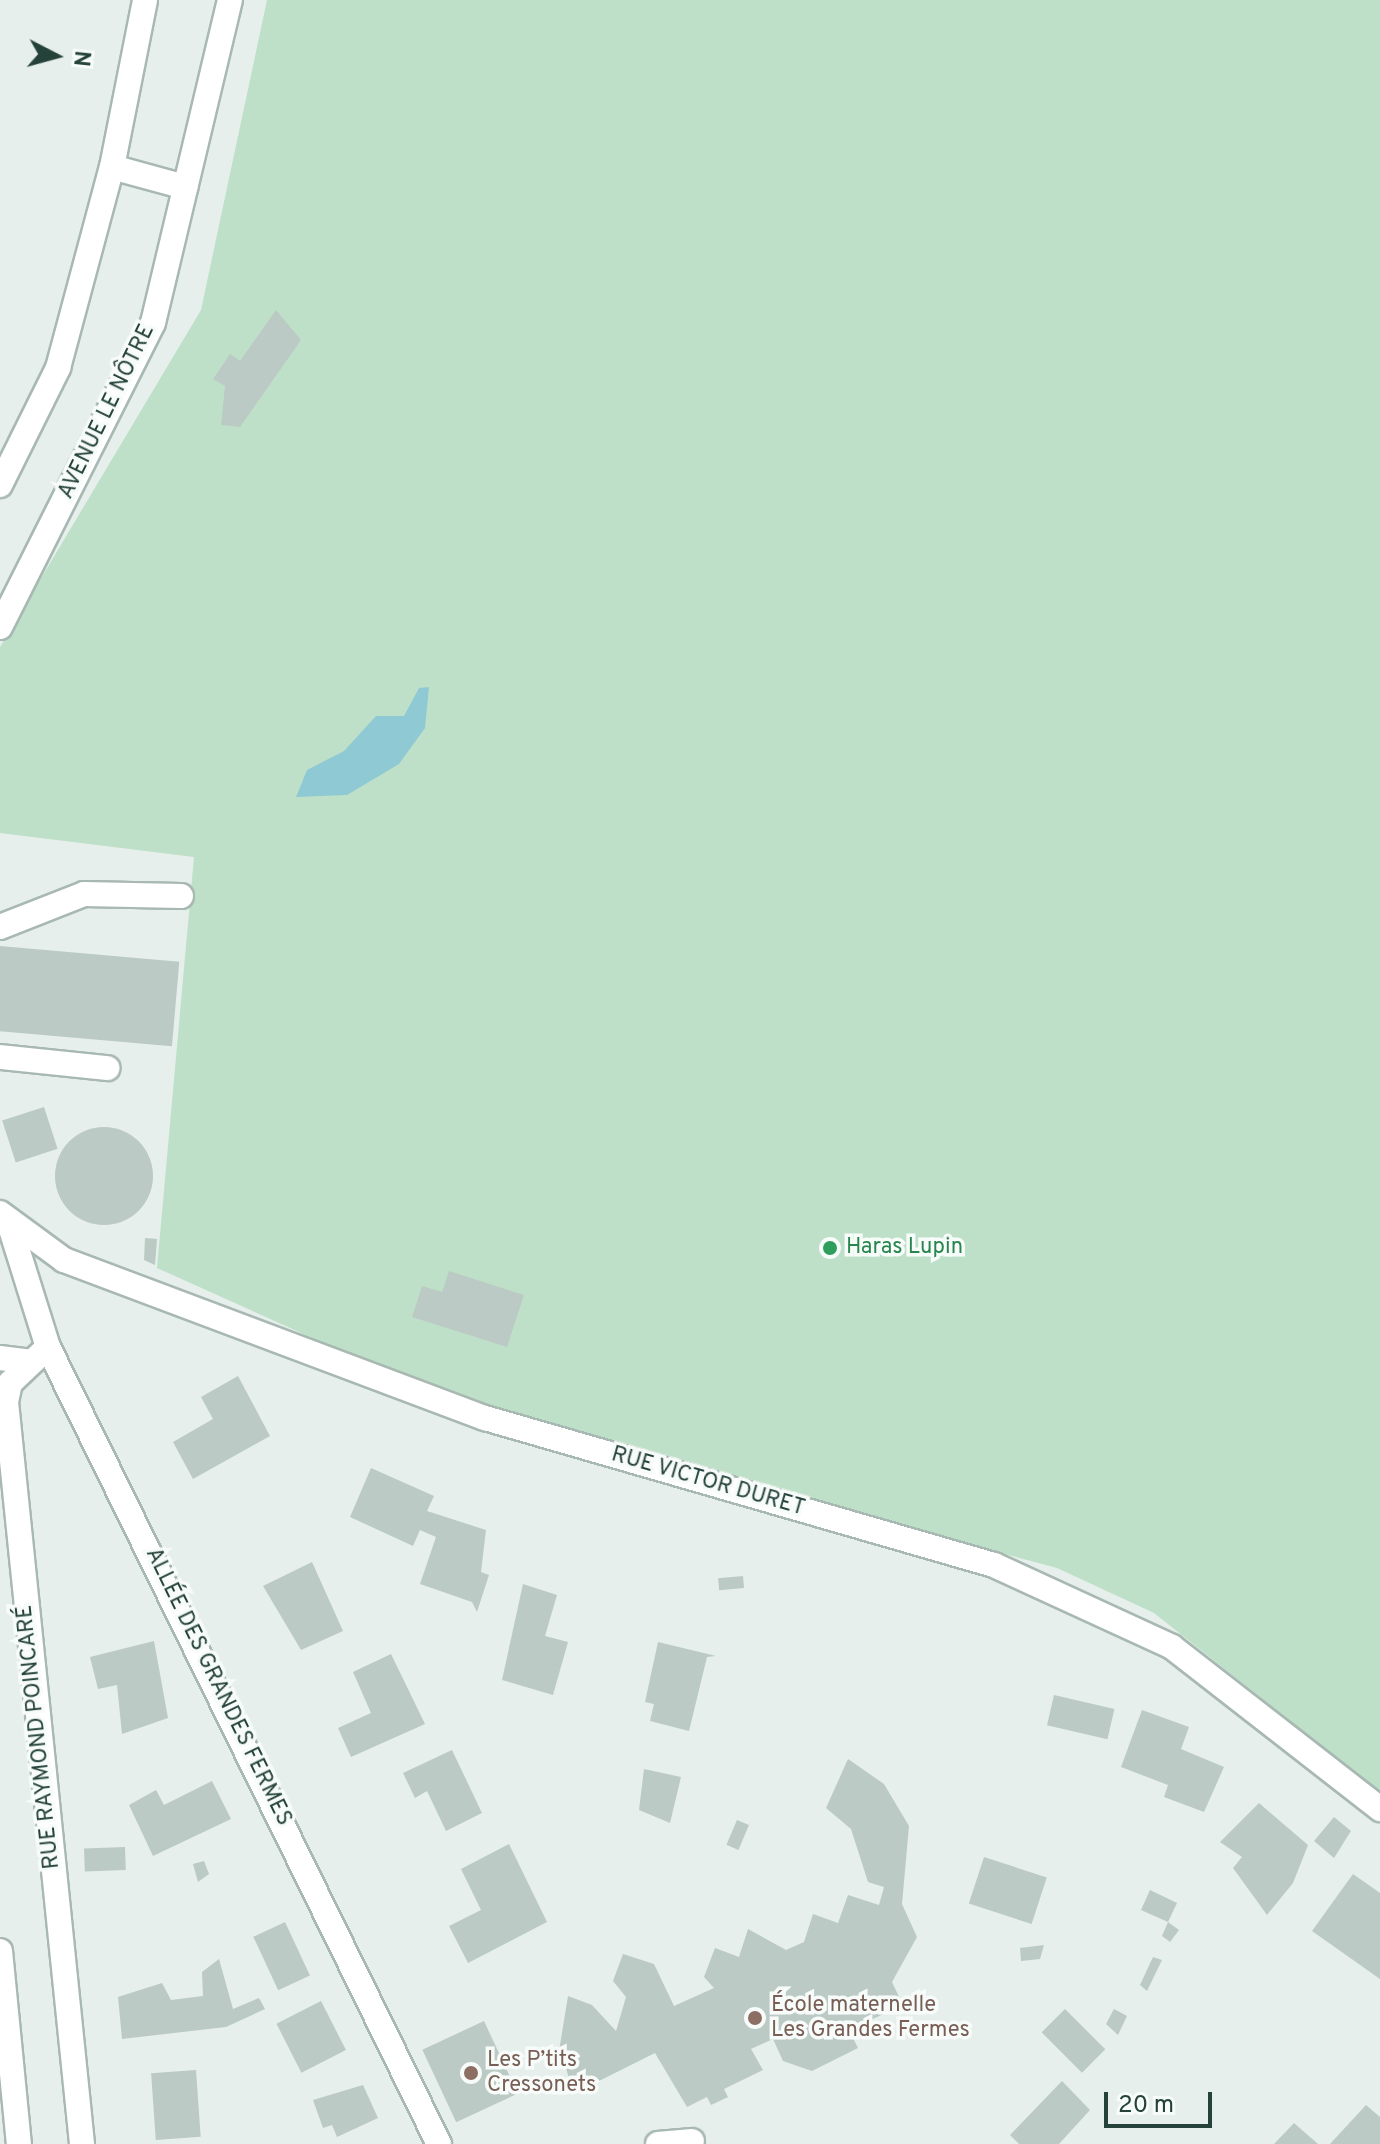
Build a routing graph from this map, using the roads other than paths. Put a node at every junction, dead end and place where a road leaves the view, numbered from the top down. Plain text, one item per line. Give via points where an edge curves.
1 (145, 0) edge
2 (230, 0) edge
3 (112, 167) junction
4 (185, 187) junction
5 (0, 485) edge
6 (0, 627) edge
7 (181, 896) dead end
8 (0, 927) edge
9 (0, 1057) edge
10 (107, 1068) dead end
11 (3, 1219) edge
12 (48, 1347) junction
13 (0, 1358) edge
14 (26, 1361) junction
15 (1380, 1809) edge
16 (0, 1951) edge
17 (692, 2141) dead end
18 (19, 2144) edge
19 (82, 2144) edge
20 (439, 2144) edge
21 (658, 2144) edge

1 - 3 street
2 - 4 street, AVENUE LE NÔTRE
3 - 4 street
3 - 5 street via 58,368
4 - 6 street, AVENUE LE NÔTRE via 153,323
7 - 8 street via 84,894
9 - 10 street
11 - 12 street, ALLÉE DES GRANDES FERMES
11 - 15 street, RUE VICTOR DURET via 64,1260 485,1418 994,1565 1172,1647
12 - 14 street
12 - 20 street, ALLÉE DES GRANDES FERMES
13 - 14 street
14 - 19 street, RUE RAYMOND POINCARÉ via 10,1383 7,1425
16 - 18 street
17 - 21 street

